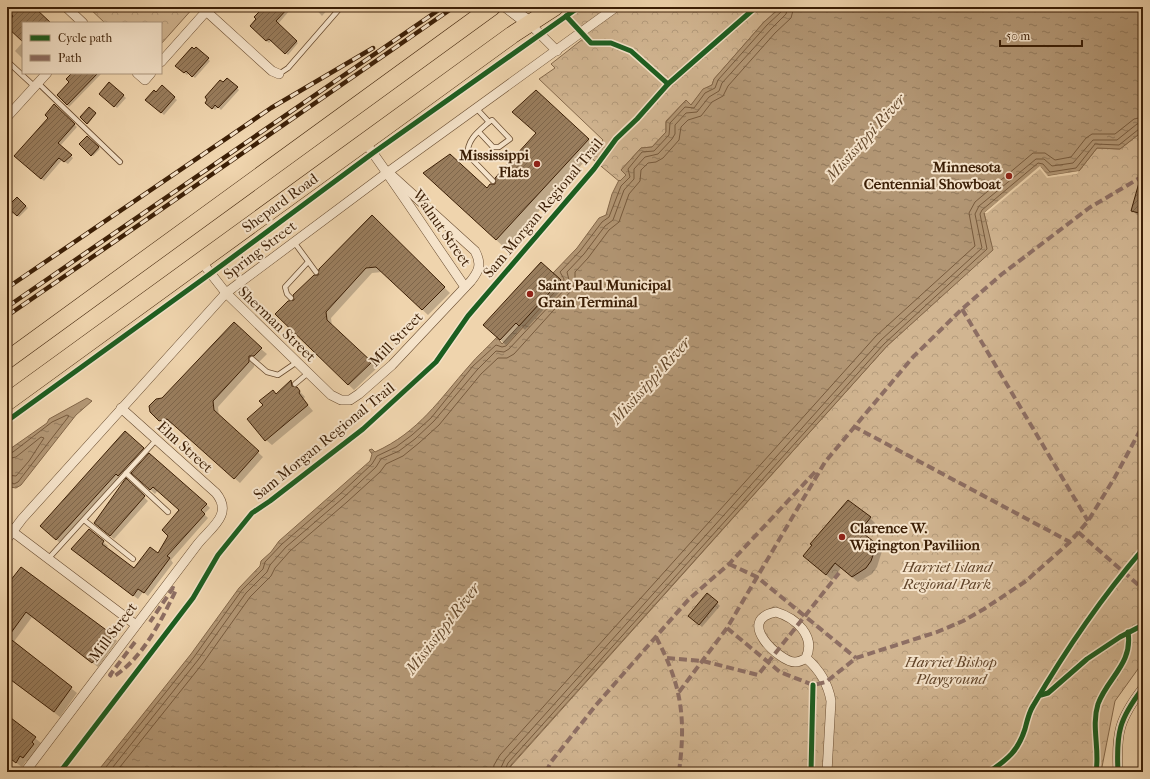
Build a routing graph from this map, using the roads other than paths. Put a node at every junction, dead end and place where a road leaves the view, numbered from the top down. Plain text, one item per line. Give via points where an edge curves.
1 (66, 7) edge
2 (341, 7) edge
3 (492, 7) edge
4 (508, 7) edge
5 (520, 7) edge
6 (555, 7) edge
7 (616, 7) edge
8 (208, 9) edge
9 (82, 22) edge
10 (529, 23) junction
11 (557, 51) junction
12 (7, 61) edge
13 (162, 61) edge
14 (22, 73) edge
15 (23, 74) edge
16 (46, 74) edge
17 (138, 74) edge
18 (150, 74) edge
19 (279, 74) joint
20 (36, 85) junction
21 (477, 109) junction
22 (7, 117) edge
23 (489, 122) junction
24 (479, 132) junction
25 (365, 142) junction
26 (120, 162) dead end
27 (388, 172) junction
28 (493, 181) dead end
29 (294, 242) junction
30 (201, 261) junction
31 (308, 262) junction
32 (316, 272) dead end
33 (465, 287) junction
34 (226, 293) junction
35 (291, 298) dead end
36 (252, 359) dead end
37 (7, 360) edge
38 (297, 362) junction
39 (308, 373) junction
40 (295, 384) dead end
41 (341, 400) joint
42 (7, 402) edge
43 (121, 408) junction
44 (156, 440) junction
45 (126, 473) junction
46 (223, 510) joint
47 (168, 512) dead end
48 (84, 520) junction
49 (9, 532) edge
50 (48, 559) junction
51 (133, 559) dead end
52 (136, 625) junction
53 (806, 658) junction
54 (1143, 688) edge
55 (25, 772) edge
56 (828, 772) edge
57 (1118, 772) edge

1 - 9 street
2 - 19 lane via 288,68
3 - 37 highway
4 - 10 street
5 - 10 street
6 - 10 highway, Shepard Road
7 - 11 street, Spring Street
8 - 13 street
8 - 19 street via 272,71
10 - 11 street
10 - 25 highway, Shepard Road
11 - 21 street, Spring Street
12 - 14 lane
15 - 20 lane
16 - 20 street
17 - 18 street via 144,80
20 - 22 street
20 - 26 lane
21 - 23 lane
21 - 27 street, Spring Street
23 - 24 lane
23 - 24 lane via 492,120 510,139 499,147 493,146
24 - 28 lane via 468,145 468,154
25 - 27 street, Walnut Street
25 - 30 highway, Shepard Road
27 - 29 street, Spring Street
27 - 33 street, Walnut Street
27 - 33 street, Walnut Street via 475,251 480,266 478,273
29 - 31 lane
29 - 34 street, Spring Street
30 - 34 street, Sherman Street
30 - 42 highway, Shepard Road
31 - 32 lane
31 - 35 lane via 285,287
33 - 41 street, Mill Street via 392,365 359,394 350,400
34 - 38 street, Sherman Street
34 - 43 street, Spring Street
36 - 38 lane via 267,372 278,375
38 - 39 street, Sherman Street
39 - 40 lane
39 - 41 street, Sherman Street via 331,395
43 - 44 street, Elm Street
43 - 49 street, Spring Street
44 - 45 lane
44 - 46 street, Elm Street via 216,493
45 - 47 lane
45 - 48 lane
46 - 52 street, Mill Street via 218,521 197,544
48 - 50 lane
48 - 51 lane
49 - 50 street
50 - 52 street
52 - 55 street, Mill Street
53 - 53 street via 810,645 804,631 780,614 768,614 762,618 759,626 762,639 788,660 794,662
53 - 56 street via 819,669 831,701
54 - 57 street via 1131,703 1120,724 1117,747

